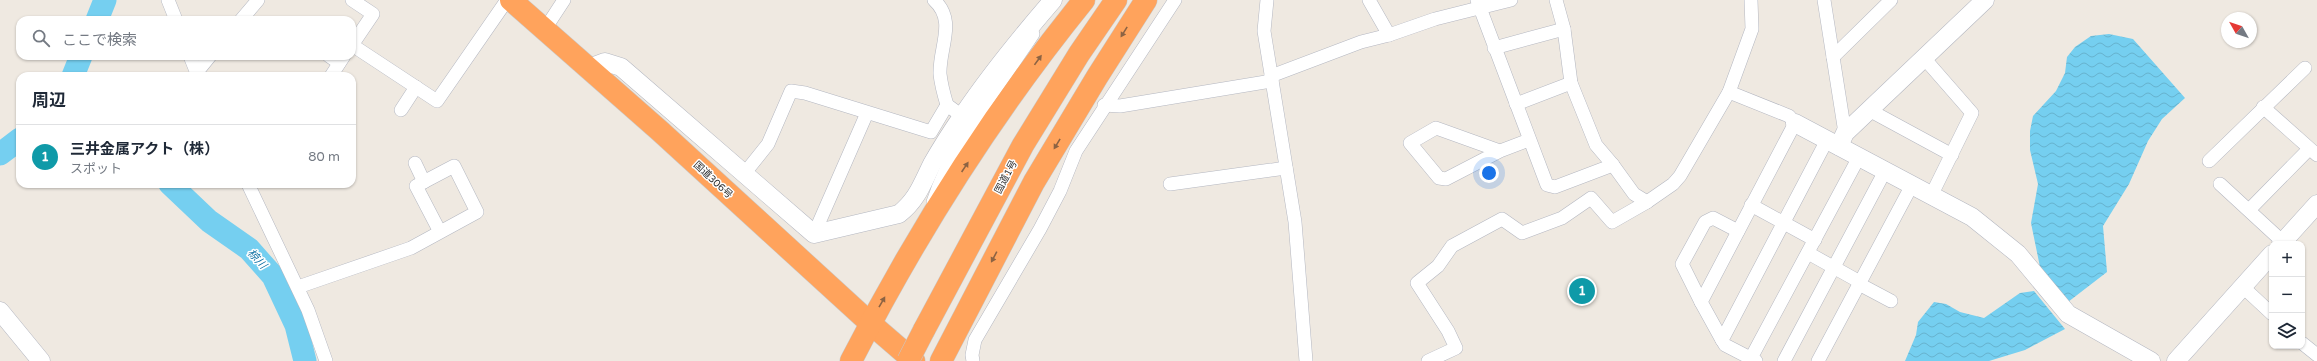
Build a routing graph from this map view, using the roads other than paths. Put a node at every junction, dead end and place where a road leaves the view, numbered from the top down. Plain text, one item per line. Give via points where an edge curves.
1 (168, 0) edge
2 (258, 0) edge
3 (352, 0) edge
4 (507, 0) edge
5 (511, 0) edge
6 (564, 0) edge
7 (934, 0) edge
8 (1053, 0) edge
9 (1056, 0) edge
10 (1084, 0) edge
11 (1116, 0) edge
12 (1146, 0) edge
13 (1175, 0) edge
14 (1267, 0) edge
15 (1369, 0) edge
16 (1511, 0) edge
17 (1556, 0) edge
18 (1751, 0) edge
19 (1824, 0) edge
20 (1891, 0) edge
21 (1985, 0) edge
22 (1478, 4) edge
23 (174, 16) edge
24 (244, 16) edge
25 (545, 29) junction
26 (1564, 29) junction
27 (1389, 35) junction
28 (356, 39) edge
29 (356, 48) edge
30 (1494, 48) junction
31 (1833, 57) junction
32 (1924, 58) junction
33 (192, 60) edge
34 (207, 60) edge
35 (337, 60) edge
36 (589, 68) junction
37 (2305, 68) dead end
38 (197, 72) edge
39 (199, 72) edge
40 (333, 72) edge
41 (1272, 79) junction
42 (1571, 83) junction
43 (416, 87) junction
44 (1729, 92) junction
45 (1516, 104) junction
46 (947, 105) junction
47 (1104, 106) junction
48 (2263, 107) junction
49 (401, 110) dead end
50 (1869, 110) junction
51 (867, 113) junction
52 (962, 116) junction
53 (1795, 123) junction
54 (1529, 140) junction
55 (1837, 140) junction
56 (1500, 151) junction
57 (2313, 152) edge
58 (1952, 155) junction
59 (1859, 157) junction
60 (2209, 161) dead end
61 (415, 163) dead end
62 (1613, 164) junction
63 (1286, 168) junction
64 (1885, 171) junction
65 (744, 174) junction
66 (424, 182) junction
67 (1170, 184) dead end
68 (2220, 184) dead end
69 (1912, 185) junction
70 (250, 188) edge
71 (1931, 196) junction
72 (1647, 202) junction
73 (2317, 204) edge
74 (1751, 205) junction
75 (2249, 210) junction
76 (1783, 223) junction
77 (926, 225) junction
78 (1738, 231) junction
79 (440, 232) junction
80 (814, 234) junction
81 (1815, 240) junction
82 (2274, 241) edge
83 (2284, 241) edge
84 (1808, 253) junction
85 (2269, 258) edge
86 (1834, 267) junction
87 (1860, 283) junction
88 (298, 287) junction
89 (2243, 287) junction
90 (1891, 301) dead end
91 (1701, 302) junction
92 (0, 311) edge
93 (2271, 313) edge
94 (870, 324) junction
95 (1722, 340) junction
96 (2305, 345) edge
97 (2317, 355) edge
98 (1753, 360) edge
99 (41, 361) edge
100 (326, 361) edge
101 (851, 361) edge
102 (908, 361) edge
103 (914, 361) edge
104 (940, 361) edge
105 (973, 361) edge
106 (1306, 361) edge
107 (1428, 361) edge
108 (1784, 361) edge
109 (1818, 361) edge
110 (2151, 361) edge
111 (2176, 361) edge

1 - 23 street
2 - 24 street
3 - 28 street via 373,14
4 - 43 street via 437,101
5 - 25 highway, 国道306号
6 - 25 street
7 - 46 street via 941,7 946,19 940,74
8 - 52 street via 998,65
9 - 77 street via 961,143 939,184
77 -> 10 highway via 1013,95
11 - 102 highway, 国道1号, bridge via 1023,145
12 -> 104 highway via 1034,182
13 - 47 street
14 - 41 street via 1264,31
15 - 27 street
16 - 22 street
17 - 26 street
18 - 44 street via 1752,29
19 - 31 street
20 - 31 street
21 - 32 street
22 - 27 street
22 - 30 street
25 - 36 highway, 国道306号
26 - 30 street
26 - 42 street
27 - 41 street via 1361,42
29 - 43 street
30 - 45 street
31 - 55 street
32 - 50 street
32 - 58 street via 1972,113
33 - 38 street
34 - 39 street
35 - 40 street
36 - 65 street via 605,62 621,67
36 - 94 highway, 国道306号
37 - 48 street
41 - 47 street via 1120,106
41 - 63 street
42 - 45 street
42 - 62 street via 1596,145
43 - 49 street
44 - 53 street via 1790,116
44 - 72 street via 1680,176
45 - 54 street
46 - 51 street via 931,132
46 - 52 street
47 - 105 street via 1076,151 1060,191 1040,229 975,340
48 - 57 street
48 - 60 street
50 - 55 street
50 - 58 street
51 - 65 street via 791,91 768,144
51 - 80 street
52 - 80 street via 910,206 899,214
53 - 55 street
53 - 74 street
54 - 56 street
54 - 62 street via 1547,185 1555,187
55 - 59 street
55 - 76 street
56 - 56 street via 1446,179 1439,178 1410,144 1436,128
57 - 75 street
58 - 71 street
59 - 64 street
59 - 81 street
61 - 66 street
62 - 72 street via 1634,194
63 - 67 street
63 - 106 street via 1295,222
64 - 69 street
64 - 86 street
65 - 80 street
66 - 79 street via 416,186
66 - 79 street via 454,166 478,212
68 - 75 street
69 - 71 street
69 - 87 street
70 - 88 street
71 - 110 street via 1972,217 2018,254 2068,314
72 - 107 street via 1612,222 1591,198 1562,218 1522,233 1502,219 1452,246 1438,266 1417,283 1456,348
73 - 83 street
74 - 76 street
74 - 78 street
75 - 82 street
76 - 81 street
76 - 95 street
94 -> 77 highway
78 - 91 street
78 - 91 street via 1713,218 1705,222 1682,264
79 - 88 street via 411,248
81 - 84 street
84 - 86 street
84 - 98 street
85 - 89 street
86 - 87 street
86 - 108 street
87 - 90 street
87 - 109 street
88 - 100 street via 319,336
89 - 93 street
89 - 111 street
91 - 95 street
92 - 99 street
94 - 101 highway
94 - 103 highway, 国道306号
95 - 98 street via 1725,345
96 - 97 street

